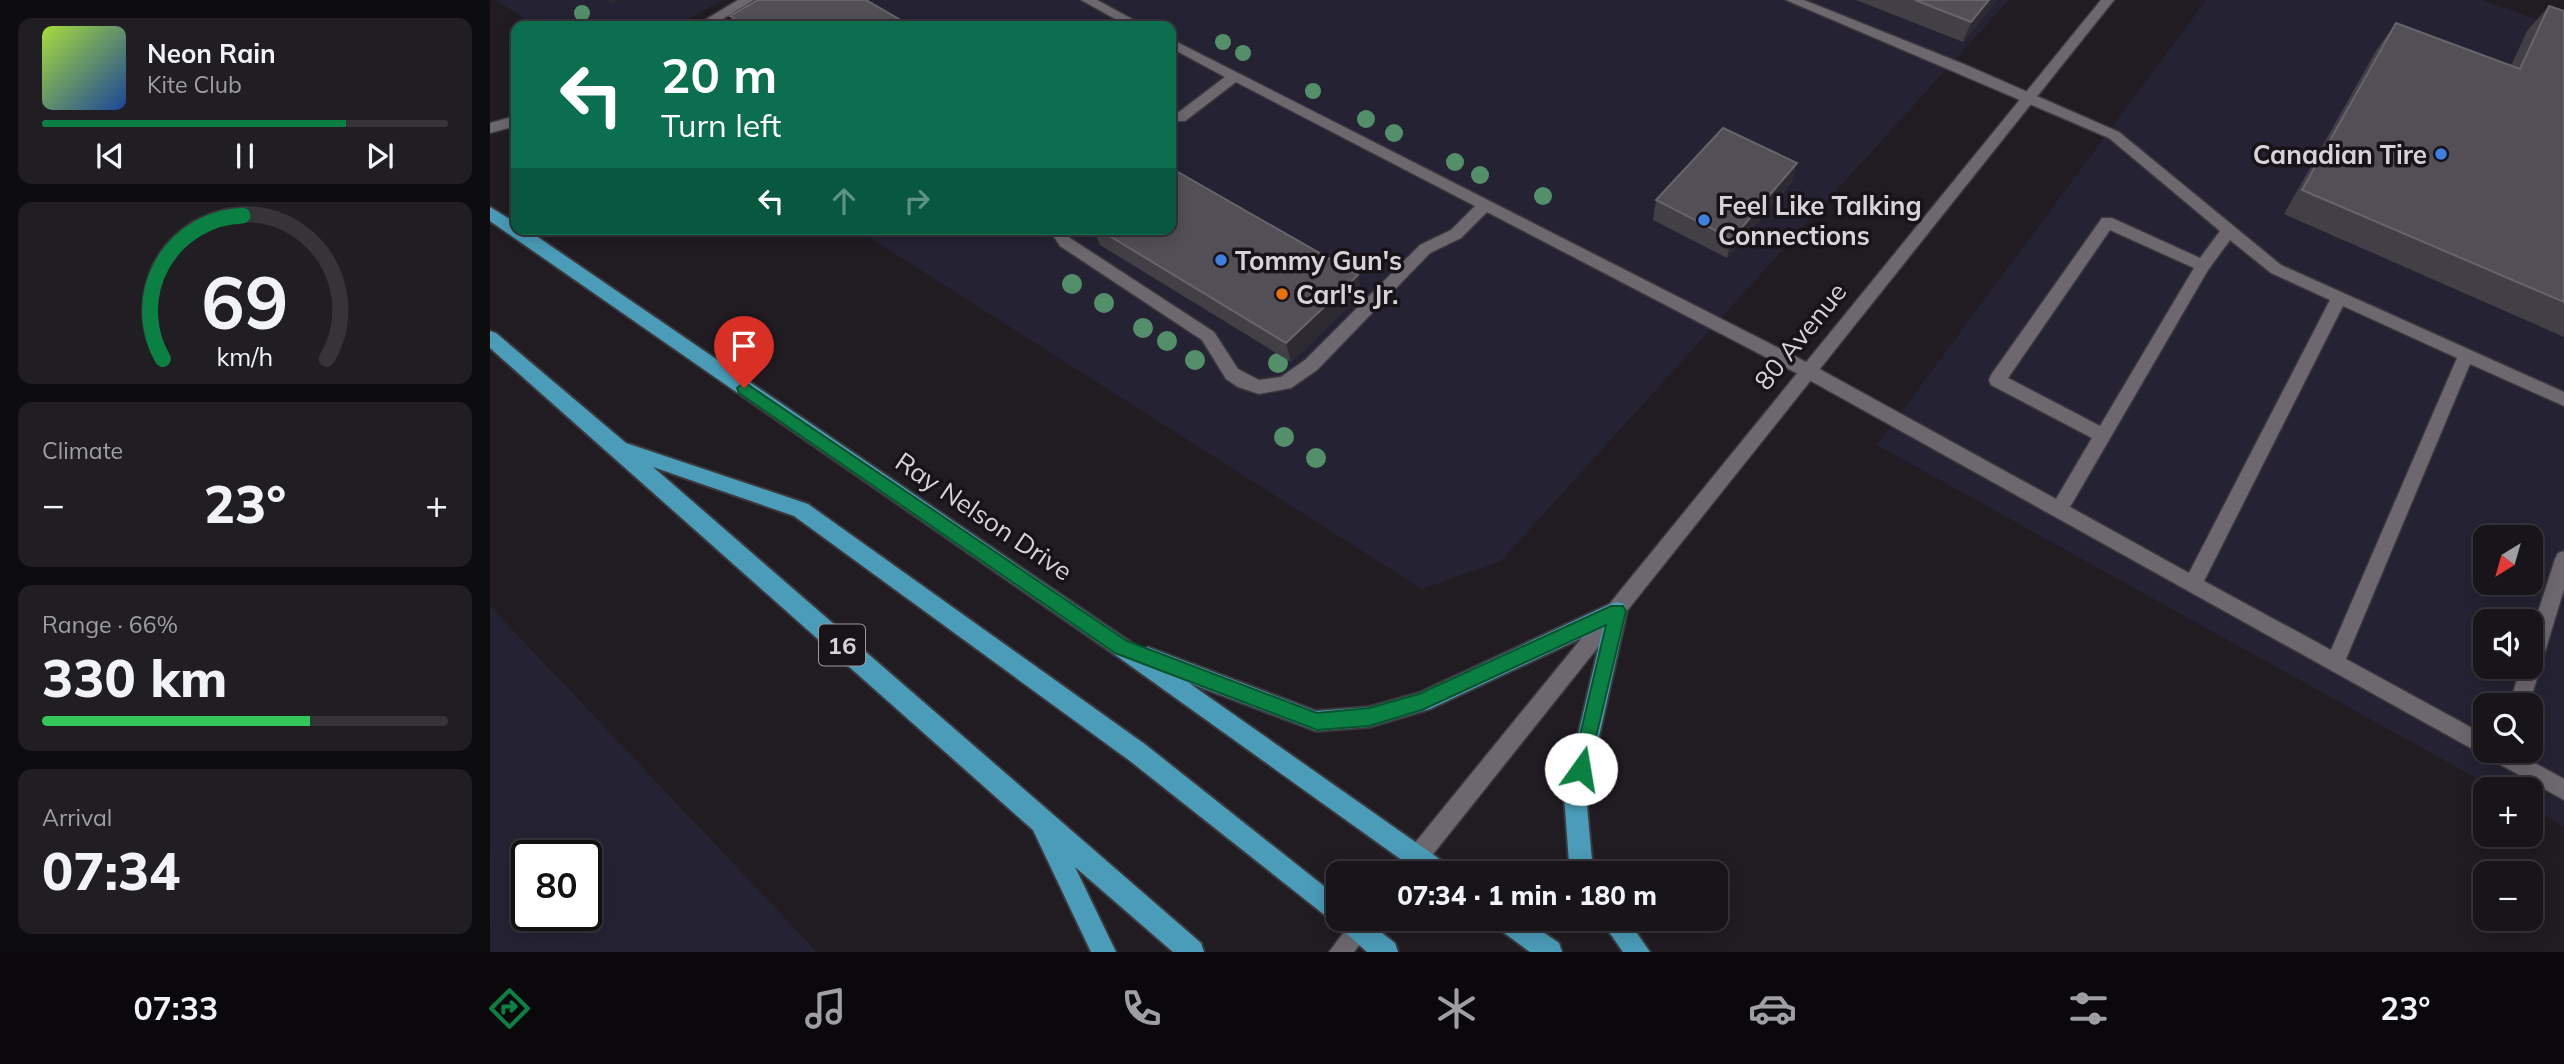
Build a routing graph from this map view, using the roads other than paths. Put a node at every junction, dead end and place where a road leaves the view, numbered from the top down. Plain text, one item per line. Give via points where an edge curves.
1 (748, 0) edge
2 (1087, 0) edge
3 (1792, 0) edge
4 (2108, 0) edge
5 (711, 21) edge
6 (1128, 21) edge
7 (1176, 46) edge
8 (1235, 76) junction
9 (2029, 98) junction
10 (1180, 118) dead end
11 (511, 122) edge
12 (490, 128) edge
13 (1485, 205) junction
14 (490, 213) edge
15 (511, 227) edge
16 (2229, 230) junction
17 (524, 235) edge
18 (1060, 235) edge
19 (2203, 266) junction
20 (2340, 297) junction
21 (490, 338) edge
22 (2466, 355) junction
23 (1808, 371) junction
24 (2564, 400) edge
25 (2103, 436) junction
26 (620, 448) junction
27 (2059, 510) junction
28 (2564, 559) edge
29 (2193, 584) junction
30 (1617, 611) junction
31 (1121, 647) junction
32 (2335, 663) junction
33 (2523, 693) edge
34 (2473, 738) edge
35 (2518, 763) edge
36 (2564, 790) edge
37 (1041, 822) junction
38 (1406, 861) edge
39 (1414, 861) edge
40 (1581, 861) edge
41 (1326, 903) edge
42 (1352, 931) edge
43 (1366, 931) edge
44 (1521, 931) edge
45 (1621, 931) edge
46 (1104, 952) edge
47 (1192, 952) edge
48 (1340, 952) edge
49 (1386, 952) edge
50 (1550, 952) edge
51 (1638, 952) edge

1 - 5 street
2 - 6 street
3 - 9 street
4 - 9 street, 80 Avenue
7 - 8 street
8 - 10 street
8 - 13 street
9 - 16 street via 2114,135
9 - 23 street, 80 Avenue
11 - 12 street
13 - 18 street via 1456,234 1425,249 1311,365 1284,383 1259,387 1232,374 1208,336
13 - 23 street
14 - 15 highway, Ray Nelson Drive
16 - 19 street
16 - 20 street via 2276,269
17 - 31 highway, Ray Nelson Drive
19 - 25 street
19 - 25 street via 2107,222 1997,380
20 - 22 street
20 - 29 street
21 - 26 highway, 16
22 - 24 street
22 - 32 street
23 - 27 street
23 - 30 street, 80 Avenue
25 - 27 street
26 - 37 highway, 16
26 - 41 highway via 801,510 1138,753
27 - 29 street
28 - 33 street
29 - 32 street
30 - 31 highway via 1422,702 1369,717 1317,722
30 - 39 street, 80 Avenue
30 - 40 highway via 1575,795
31 - 38 highway, Ray Nelson Drive
32 - 34 street
35 - 36 street
37 - 46 highway
37 - 47 highway, 16
42 - 48 street
43 - 49 highway
44 - 50 highway
45 - 51 highway

